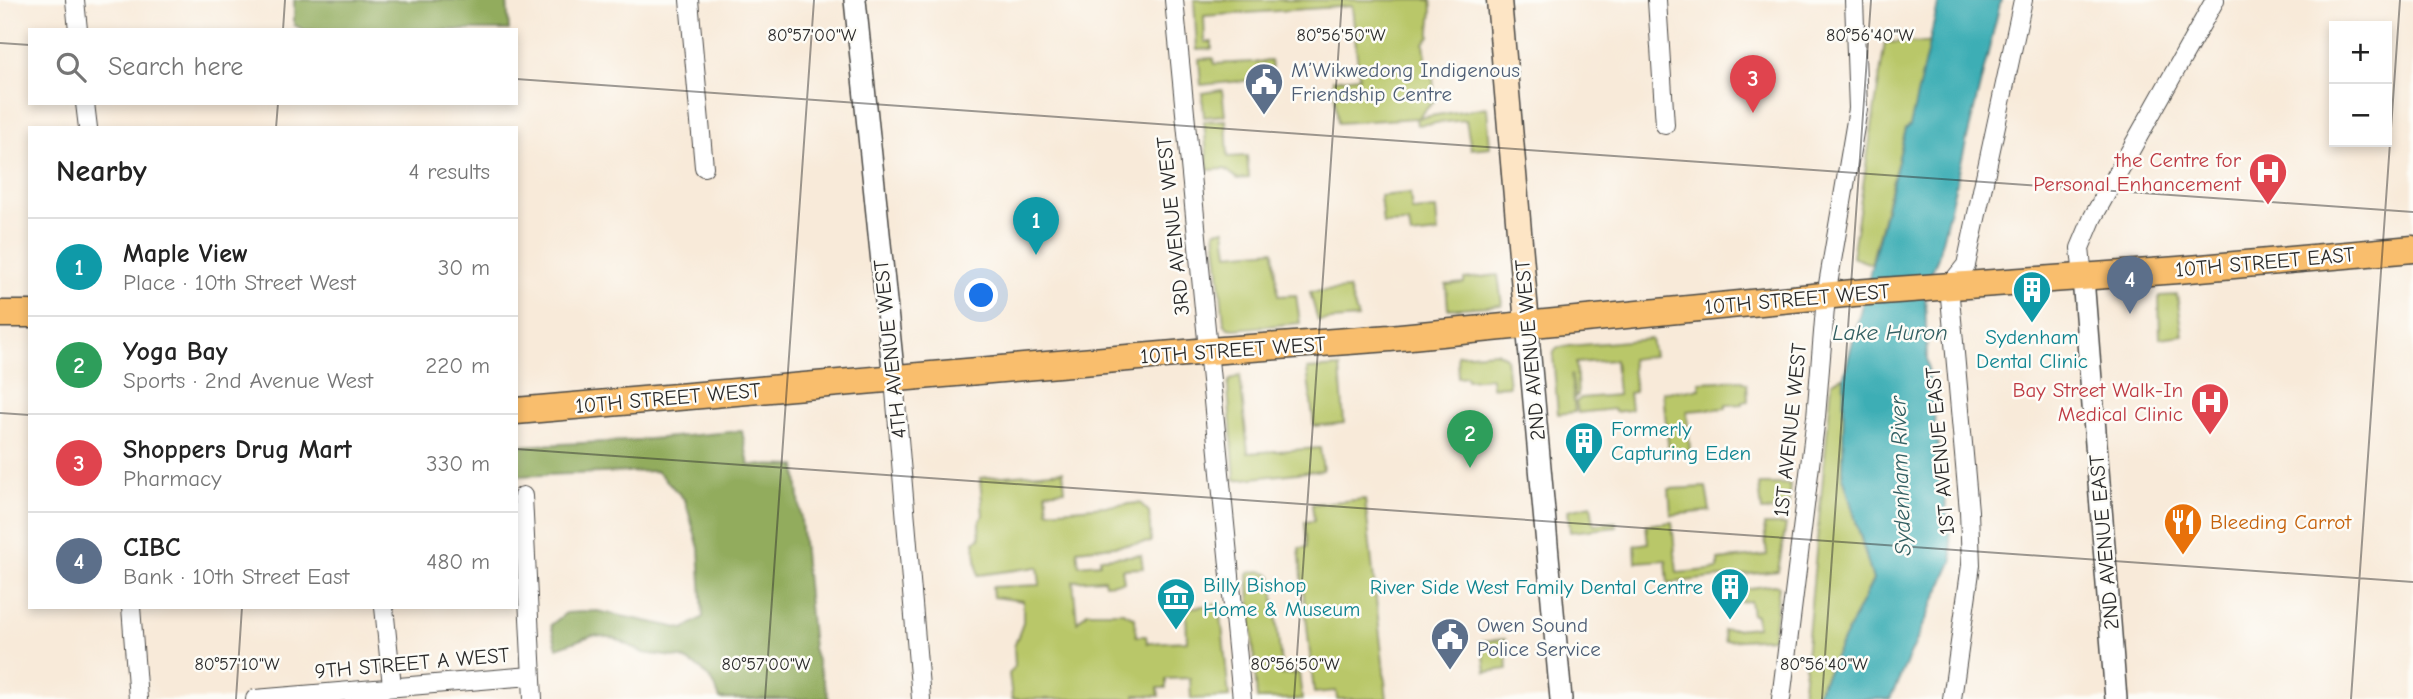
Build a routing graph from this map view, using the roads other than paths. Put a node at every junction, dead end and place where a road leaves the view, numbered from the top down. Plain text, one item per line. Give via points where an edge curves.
1 (75, 0) edge
2 (690, 0) edge
3 (855, 0) edge
4 (1174, 0) edge
5 (1499, 0) edge
6 (1657, 0) edge
7 (1854, 0) edge
8 (2023, 0) edge
9 (2216, 0) edge
10 (78, 28) edge
11 (85, 105) edge
12 (1665, 125) dead end
13 (88, 126) edge
14 (704, 167) dead end
15 (2413, 248) edge
16 (2083, 278) junction
17 (1937, 287) junction
18 (1826, 296) junction
19 (0, 314) edge
20 (28, 314) edge
21 (1527, 324) junction
22 (1209, 351) junction
23 (894, 379) junction
24 (518, 411) edge
25 (523, 496) dead end
26 (131, 609) edge
27 (384, 609) edge
28 (531, 676) junction
29 (392, 687) junction
30 (138, 699) edge
31 (255, 699) edge
32 (533, 699) edge
33 (921, 699) edge
34 (1242, 699) edge
35 (1561, 699) edge
36 (1781, 699) edge
37 (1952, 699) edge
38 (2116, 699) edge

1 - 10 street
2 - 14 street
3 - 23 street, 4TH AVENUE WEST
4 - 22 street, 3RD AVENUE WEST
5 - 21 main road, 2ND AVENUE WEST
6 - 12 street
7 - 18 street, 1ST AVENUE WEST via 1858,109
8 - 17 street via 1966,265
9 - 16 street, 2ND AVENUE EAST via 2093,217 2080,248
11 - 13 street
15 - 16 main road, 10TH STREET EAST
16 - 17 main road, 10TH STREET EAST
16 - 38 street, 2ND AVENUE EAST
17 - 18 main road, 10TH STREET WEST
17 - 37 street, 1ST AVENUE EAST via 1969,511 1971,565
18 - 21 main road, 10TH STREET WEST
18 - 36 street, 1ST AVENUE WEST
19 - 20 main road
21 - 22 main road, 10TH STREET WEST
21 - 35 street, 2ND AVENUE WEST
22 - 23 main road, 10TH STREET WEST
22 - 34 street, 3RD AVENUE WEST
23 - 24 main road, 10TH STREET WEST
23 - 33 street, 4TH AVENUE WEST
25 - 28 street
26 - 30 street
27 - 29 street
28 - 29 street, 9TH STREET A WEST
28 - 32 street
29 - 31 street, 9TH STREET A WEST

